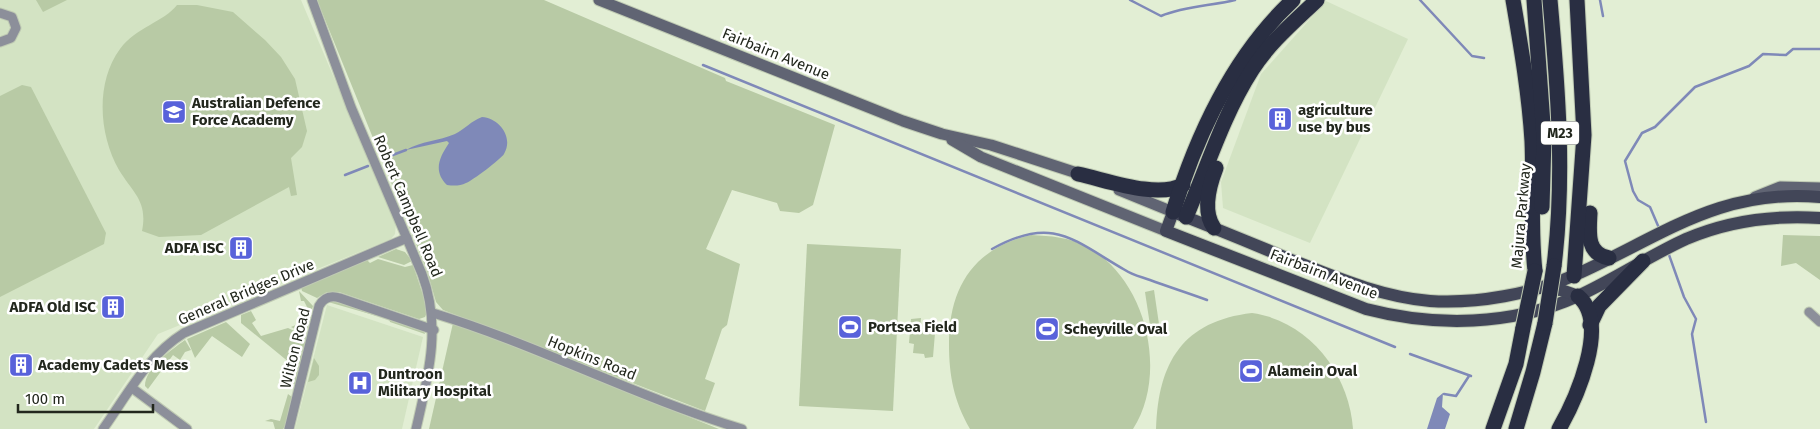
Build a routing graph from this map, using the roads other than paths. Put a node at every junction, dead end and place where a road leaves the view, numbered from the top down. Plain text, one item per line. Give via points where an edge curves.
1 (312, 0) edge
2 (599, 0) edge
3 (1293, 0) edge
4 (1317, 0) edge
5 (1513, 0) edge
6 (1534, 0) edge
7 (1550, 0) edge
8 (1577, 0) edge
9 (622, 4) edge
10 (0, 13) edge
11 (0, 42) edge
12 (1252, 71) junction
13 (942, 134) junction
14 (1584, 135) junction
15 (1078, 174) junction
16 (1183, 185) junction
17 (1820, 188) edge
18 (1820, 197) edge
19 (1744, 201) junction
20 (1180, 214) junction
21 (1820, 218) edge
22 (1214, 228) junction
23 (1166, 231) junction
24 (1179, 235) junction
25 (407, 238) junction
26 (1609, 258) junction
27 (1645, 261) junction
28 (1534, 271) junction
29 (1574, 276) junction
30 (1534, 289) junction
31 (1574, 294) junction
32 (1808, 312) dead end
33 (433, 313) junction
34 (1820, 322) edge
35 (1590, 325) junction
36 (434, 330) junction
37 (132, 388) junction
38 (103, 429) edge
39 (187, 429) edge
40 (289, 429) edge
41 (416, 429) edge
42 (742, 429) edge
43 (1493, 429) edge
44 (1516, 429) edge
45 (1559, 429) edge

1 - 25 street, Robert Campbell Road via 350,107
2 - 9 main road, Fairbairn Avenue
3 - 16 highway via 1259,37 1234,73 1218,100
4 - 12 highway via 1275,41
5 - 28 highway via 1532,141
6 - 28 highway, Majura Parkway / M23 via 1544,138 1542,201
7 - 44 highway, M23, bridge via 1561,186 1545,323
8 - 14 highway
9 - 13 main road, Fairbairn Avenue via 831,94
10 - 11 street via 10,16 16,26 13,37
12 - 20 highway
12 - 22 highway via 1241,108 1210,182 1208,214
13 - 15 main road, Fairbairn Avenue via 991,145
13 - 23 main road, Fairbairn Avenue via 981,157
14 - 26 highway via 1591,173 1589,241 1596,253
14 - 29 highway
15 - 16 highway via 1144,189 1171,189
15 - 20 main road, Fairbairn Avenue
16 - 20 highway
17 - 19 main road via 1780,187
18 - 19 main road, Fairbairn Avenue via 1788,196
19 - 26 main road, Fairbairn Avenue via 1702,213
20 - 22 main road, Fairbairn Avenue
20 - 23 main road
20 - 24 main road
21 - 27 main road, Fairbairn Avenue via 1789,217 1741,222 1685,240
22 - 30 main road, Fairbairn Avenue via 1360,286 1408,297 1461,301
23 - 24 main road, Fairbairn Avenue
24 - 31 main road, Fairbairn Avenue via 1330,297 1395,316 1426,321 1469,321 1529,312
25 - 33 street, Robert Campbell Road via 425,282
25 - 37 street, General Bridges Drive via 189,330 157,353
26 - 29 main road, Fairbairn Avenue
27 - 31 main road, Fairbairn Avenue
27 - 35 highway via 1599,306
28 - 43 highway, Majura Parkway / M23, bridge via 1516,364
29 - 30 main road, Fairbairn Avenue
29 - 31 main road
30 - 31 main road
31 - 35 highway via 1584,304
32 - 34 street
33 - 36 street, Robert Campbell Road
33 - 42 street, Hopkins Road
35 - 45 highway via 1587,361 1580,386
36 - 40 street, Wilton Road via 333,296 325,299 320,306
36 - 41 street, Robert Campbell Road
37 - 38 street, General Bridges Drive
37 - 39 street

